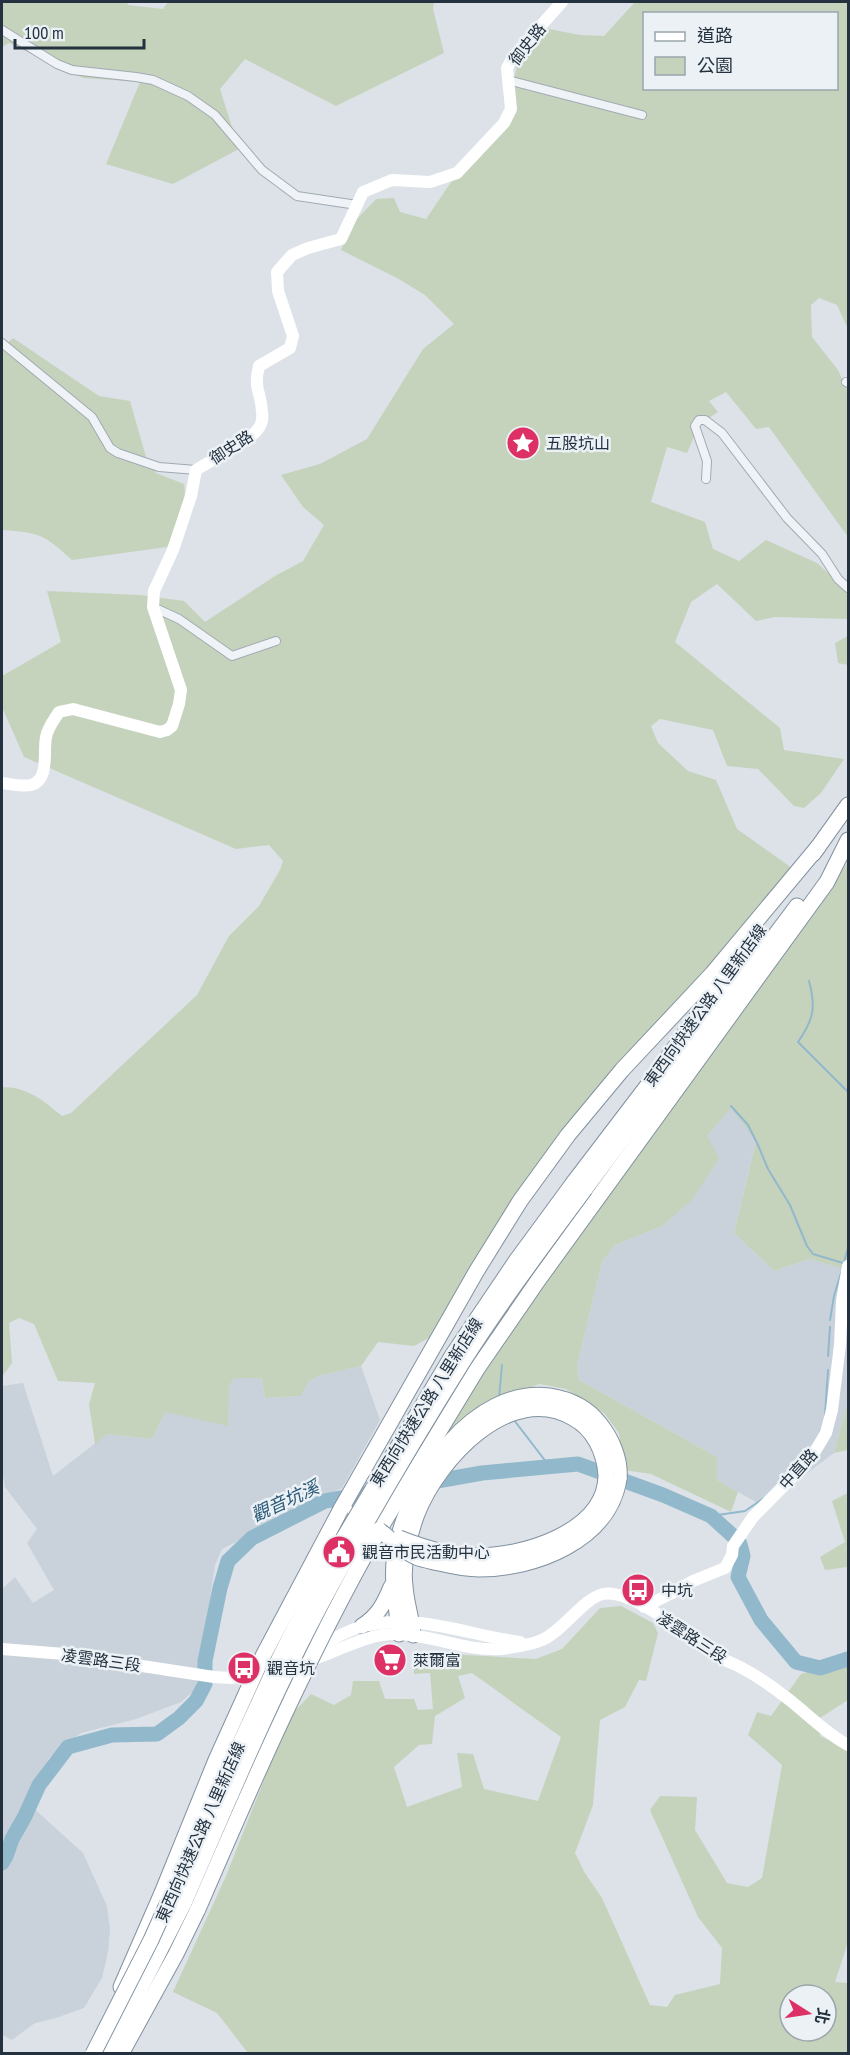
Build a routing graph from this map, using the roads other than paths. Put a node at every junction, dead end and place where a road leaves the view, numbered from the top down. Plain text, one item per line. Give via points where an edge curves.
1 (562, 2) edge
2 (2, 30) edge
3 (508, 80) junction
4 (642, 115) dead end
5 (357, 205) junction
6 (2, 343) edge
7 (196, 470) junction
8 (706, 479) dead end
9 (849, 588) edge
10 (153, 607) junction
11 (276, 641) dead end
12 (2, 783) edge
13 (849, 806) edge
14 (849, 839) edge
15 (818, 847) junction
16 (580, 1185) junction
17 (849, 1266) edge
18 (341, 1509) junction
19 (413, 1510) junction
20 (379, 1530) junction
21 (392, 1585) junction
22 (644, 1606) junction
23 (362, 1626) junction
24 (406, 1628) junction
25 (2, 1649) edge
26 (270, 1670) junction
27 (849, 1745) edge
28 (191, 1906) junction
29 (93, 2054) edge
30 (107, 2054) edge
31 (121, 2054) edge

1 - 3 street, 御史路 via 513,57 507,69
2 - 5 street via 72,70 153,80 188,96 215,115 262,170 297,196
3 - 4 street
3 - 5 street, 御史路 via 511,109 504,123 457,174 430,182 392,180 363,192
5 - 7 street, 御史路 via 341,239 292,255 277,272 278,291 293,336 290,348 259,366 256,384 261,425 251,436
6 - 7 street via 92,417 110,448 159,467
7 - 10 street, 御史路 via 173,550 154,591
8 - 9 street via 707,460 695,426 699,420 722,433 787,518
10 - 11 street via 179,619 232,656
10 - 12 street via 182,690 172,726 160,732 73,709 59,712 45,739 44,770 38,781 30,785
13 - 15 highway, 東西向快速公路 八里新店線
14 - 16 highway, 東西向快速公路 八里新店線
14 - 20 highway via 827,882 477,1369
15 - 16 highway, 東西向快速公路 八里新店線
15 - 18 highway via 712,974 622,1070 520,1201
16 - 28 highway, 東西向快速公路 八里新店線, bridge via 463,1362 332,1583 241,1770
16 - 29 highway, 東西向快速公路 八里新店線, bridge via 516,1261 452,1356 321,1576 151,1940
17 - 22 street, 中直路 via 832,1410 826,1433 811,1458 753,1517 733,1546 725,1568
18 - 20 highway, bridge
18 - 29 highway, bridge via 258,1666
19 - 20 highway, bridge via 423,1480 450,1443 482,1414 514,1398 540,1395 571,1401 597,1419 618,1459 617,1488 605,1515 578,1540 537,1559 497,1568 456,1566 416,1557
19 - 21 highway via 397,1545
19 - 24 highway via 404,1584
20 - 28 highway, bridge via 303,1671
21 - 23 highway via 384,1605
21 - 24 highway
22 - 24 street, 凌雲路三段 via 617,1593 604,1593 595,1596 541,1641 513,1647 485,1648
22 - 27 street, 凌雲路三段 via 780,1693
23 - 24 street, 凌雲路三段
23 - 26 street, 凌雲路三段
24 - 26 street, 凌雲路三段
25 - 26 street, 凌雲路三段 via 64,1654 214,1677 255,1675
28 - 30 highway, 東西向快速公路 八里新店線
28 - 31 highway via 159,1986

